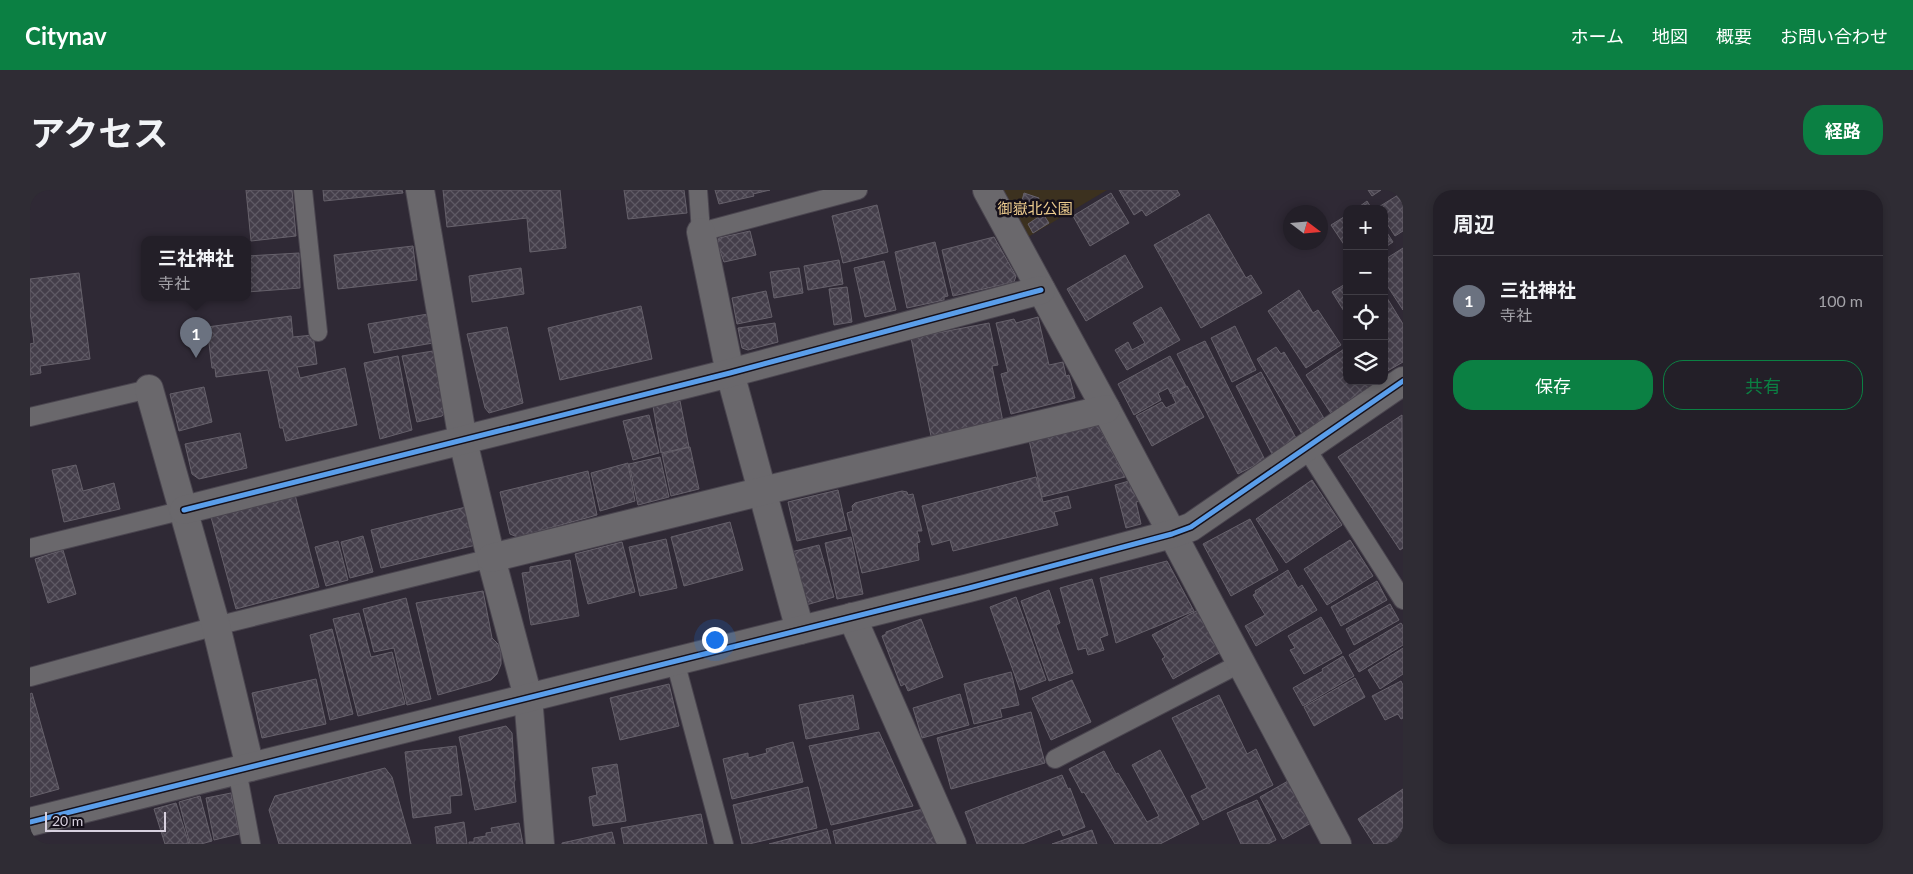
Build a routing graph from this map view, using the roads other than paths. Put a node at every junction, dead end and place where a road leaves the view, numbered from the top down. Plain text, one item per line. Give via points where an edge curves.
1 (303, 190) edge
2 (420, 190) edge
3 (698, 190) edge
4 (858, 190) edge
5 (987, 190) edge
6 (701, 232) junction
7 (1041, 290) junction
8 (318, 332) dead end
9 (730, 373) junction
10 (1403, 381) edge
11 (149, 389) joint
12 (1106, 409) junction
13 (30, 417) edge
14 (463, 440) junction
15 (1306, 448) junction
16 (763, 490) junction
17 (184, 510) junction
18 (1172, 534) junction
19 (30, 548) edge
20 (491, 558) junction
21 (1403, 600) edge
22 (852, 617) junction
23 (216, 626) junction
24 (800, 630) junction
25 (675, 661) junction
26 (1241, 663) junction
27 (30, 676) edge
28 (528, 697) junction
29 (1055, 758) dead end
30 (244, 768) junction
31 (30, 822) edge
32 (252, 844) edge
33 (540, 844) edge
34 (724, 844) edge
35 (952, 844) edge
36 (1337, 844) edge

1 - 8 lane
2 - 14 street
3 - 6 lane
4 - 6 lane
5 - 7 street
6 - 9 street
7 - 9 street
7 - 12 street
9 - 14 street
9 - 16 street
10 - 15 street
11 - 13 lane
11 - 17 street
12 - 16 street
12 - 18 street
14 - 17 street
14 - 20 street
15 - 18 street via 1191,526
15 - 21 lane
16 - 20 street
16 - 24 street
17 - 19 lane
17 - 23 street
18 - 22 street
18 - 26 street
20 - 23 lane
20 - 28 street
22 - 24 street
22 - 35 street
23 - 27 lane
23 - 30 street
24 - 25 street
25 - 28 street
25 - 34 lane
26 - 29 lane
26 - 36 street
28 - 30 street
28 - 33 street
30 - 31 street
30 - 32 lane

